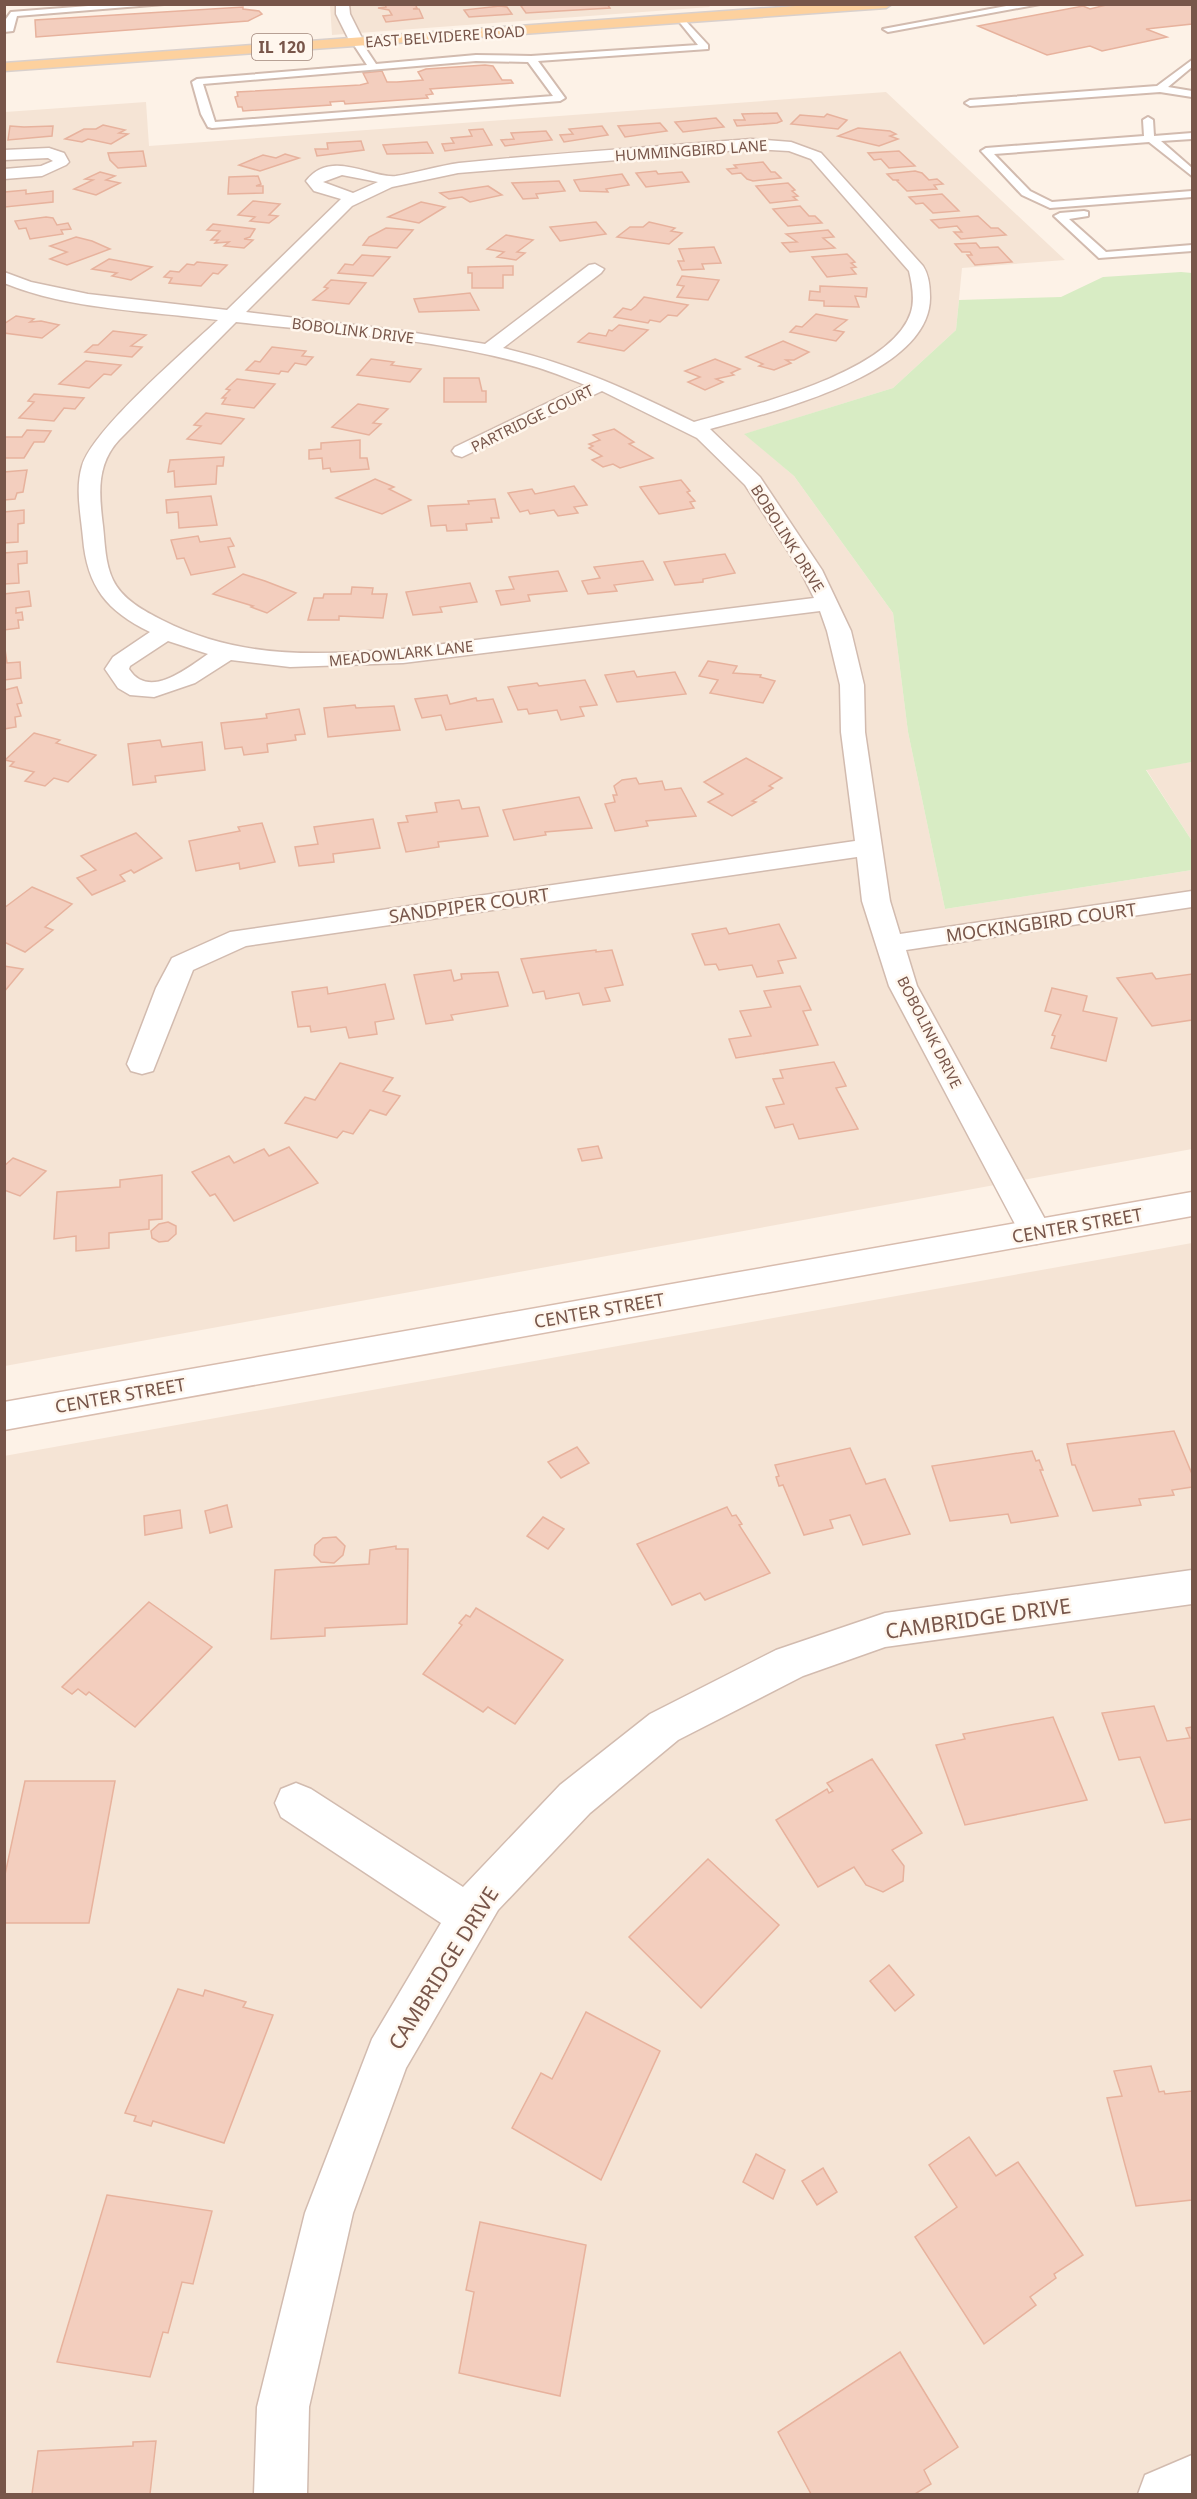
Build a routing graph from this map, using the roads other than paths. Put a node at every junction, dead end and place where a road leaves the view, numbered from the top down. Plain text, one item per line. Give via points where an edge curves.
1 (160, 4) edge
2 (342, 4) edge
3 (886, 4) edge
4 (1036, 4) edge
5 (681, 19) junction
6 (4, 29) edge
7 (888, 29) dead end
8 (357, 42) junction
9 (531, 59) junction
10 (1192, 63) edge
11 (4, 67) edge
12 (373, 68) junction
13 (1160, 89) junction
14 (1192, 94) edge
15 (970, 104) dead end
16 (1148, 120) dead end
17 (1192, 136) edge
18 (1149, 137) junction
19 (4, 154) edge
20 (1192, 173) edge
21 (4, 174) edge
22 (393, 181) junction
23 (1192, 194) edge
24 (354, 198) junction
25 (1192, 204) edge
26 (1192, 248) edge
27 (595, 268) dead end
28 (4, 277) edge
29 (231, 315) junction
30 (489, 350) junction
31 (602, 384) junction
32 (693, 428) junction
33 (462, 452) dead end
34 (828, 603) junction
35 (166, 632) junction
36 (228, 651) junction
37 (869, 847) junction
38 (1192, 899) edge
39 (890, 944) junction
40 (142, 1064) dead end
41 (1192, 1204) edge
42 (1036, 1232) junction
43 (4, 1416) edge
44 (1192, 1587) edge
45 (296, 1803) dead end
46 (470, 1917) junction
47 (1192, 2481) edge
48 (280, 2494) edge
49 (1164, 2494) edge

1 - 6 lane via 14,14 10,29
2 - 8 street
3 - 5 main road, EAST BELVIDERE ROAD / IL 120
4 - 7 lane
5 - 8 main road, EAST BELVIDERE ROAD / IL 120
5 - 9 lane via 705,47
8 - 11 main road, EAST BELVIDERE ROAD / IL 120
8 - 12 lane
9 - 12 lane via 476,57
9 - 12 lane via 561,98 212,125 197,82
10 - 13 lane
13 - 14 lane
13 - 15 lane
16 - 18 lane
17 - 18 lane
18 - 20 lane
18 - 23 lane via 983,148 1026,193 1050,204
19 - 21 street via 49,153 59,156 60,162 45,171
22 - 24 street, HUMMINGBIRD LANE
22 - 24 street via 338,171 314,181 320,188
22 - 32 street, HUMMINGBIRD LANE via 458,168 751,144 790,147 816,156 917,270 923,294 919,315 898,346 858,373 799,396
24 - 29 street, HUMMINGBIRD LANE
25 - 26 lane via 1060,216 1104,256
27 - 30 street
28 - 29 street, BOBOLINK DRIVE via 88,299
29 - 30 street, BOBOLINK DRIVE via 396,334
29 - 35 street, MEADOWLARK LANE via 120,425 97,454 91,471 96,568 119,605
30 - 31 street, BOBOLINK DRIVE via 536,361
31 - 32 street, BOBOLINK DRIVE
31 - 33 street, PARTRIDGE COURT
32 - 34 street, BOBOLINK DRIVE via 753,481
34 - 36 street, MEADOWLARK LANE via 366,658 288,660
34 - 37 street, BOBOLINK DRIVE via 852,685 853,732
35 - 36 street, MEADOWLARK LANE via 200,646
35 - 36 street via 121,662 117,669 122,681 135,689 153,691 199,672
37 - 39 street, BOBOLINK DRIVE via 876,901
37 - 40 street, SANDPIPER COURT via 240,938 182,964
38 - 39 street, MOCKINGBIRD COURT
39 - 42 street, BOBOLINK DRIVE via 903,986
41 - 42 street, CENTER STREET
42 - 43 street, CENTER STREET
44 - 46 street, CAMBRIDGE DRIVE via 885,1630 790,1663 664,1727 575,1799 483,1895
45 - 46 street
46 - 48 street, CAMBRIDGE DRIVE via 388,2055 329,2213 283,2407
47 - 49 street

